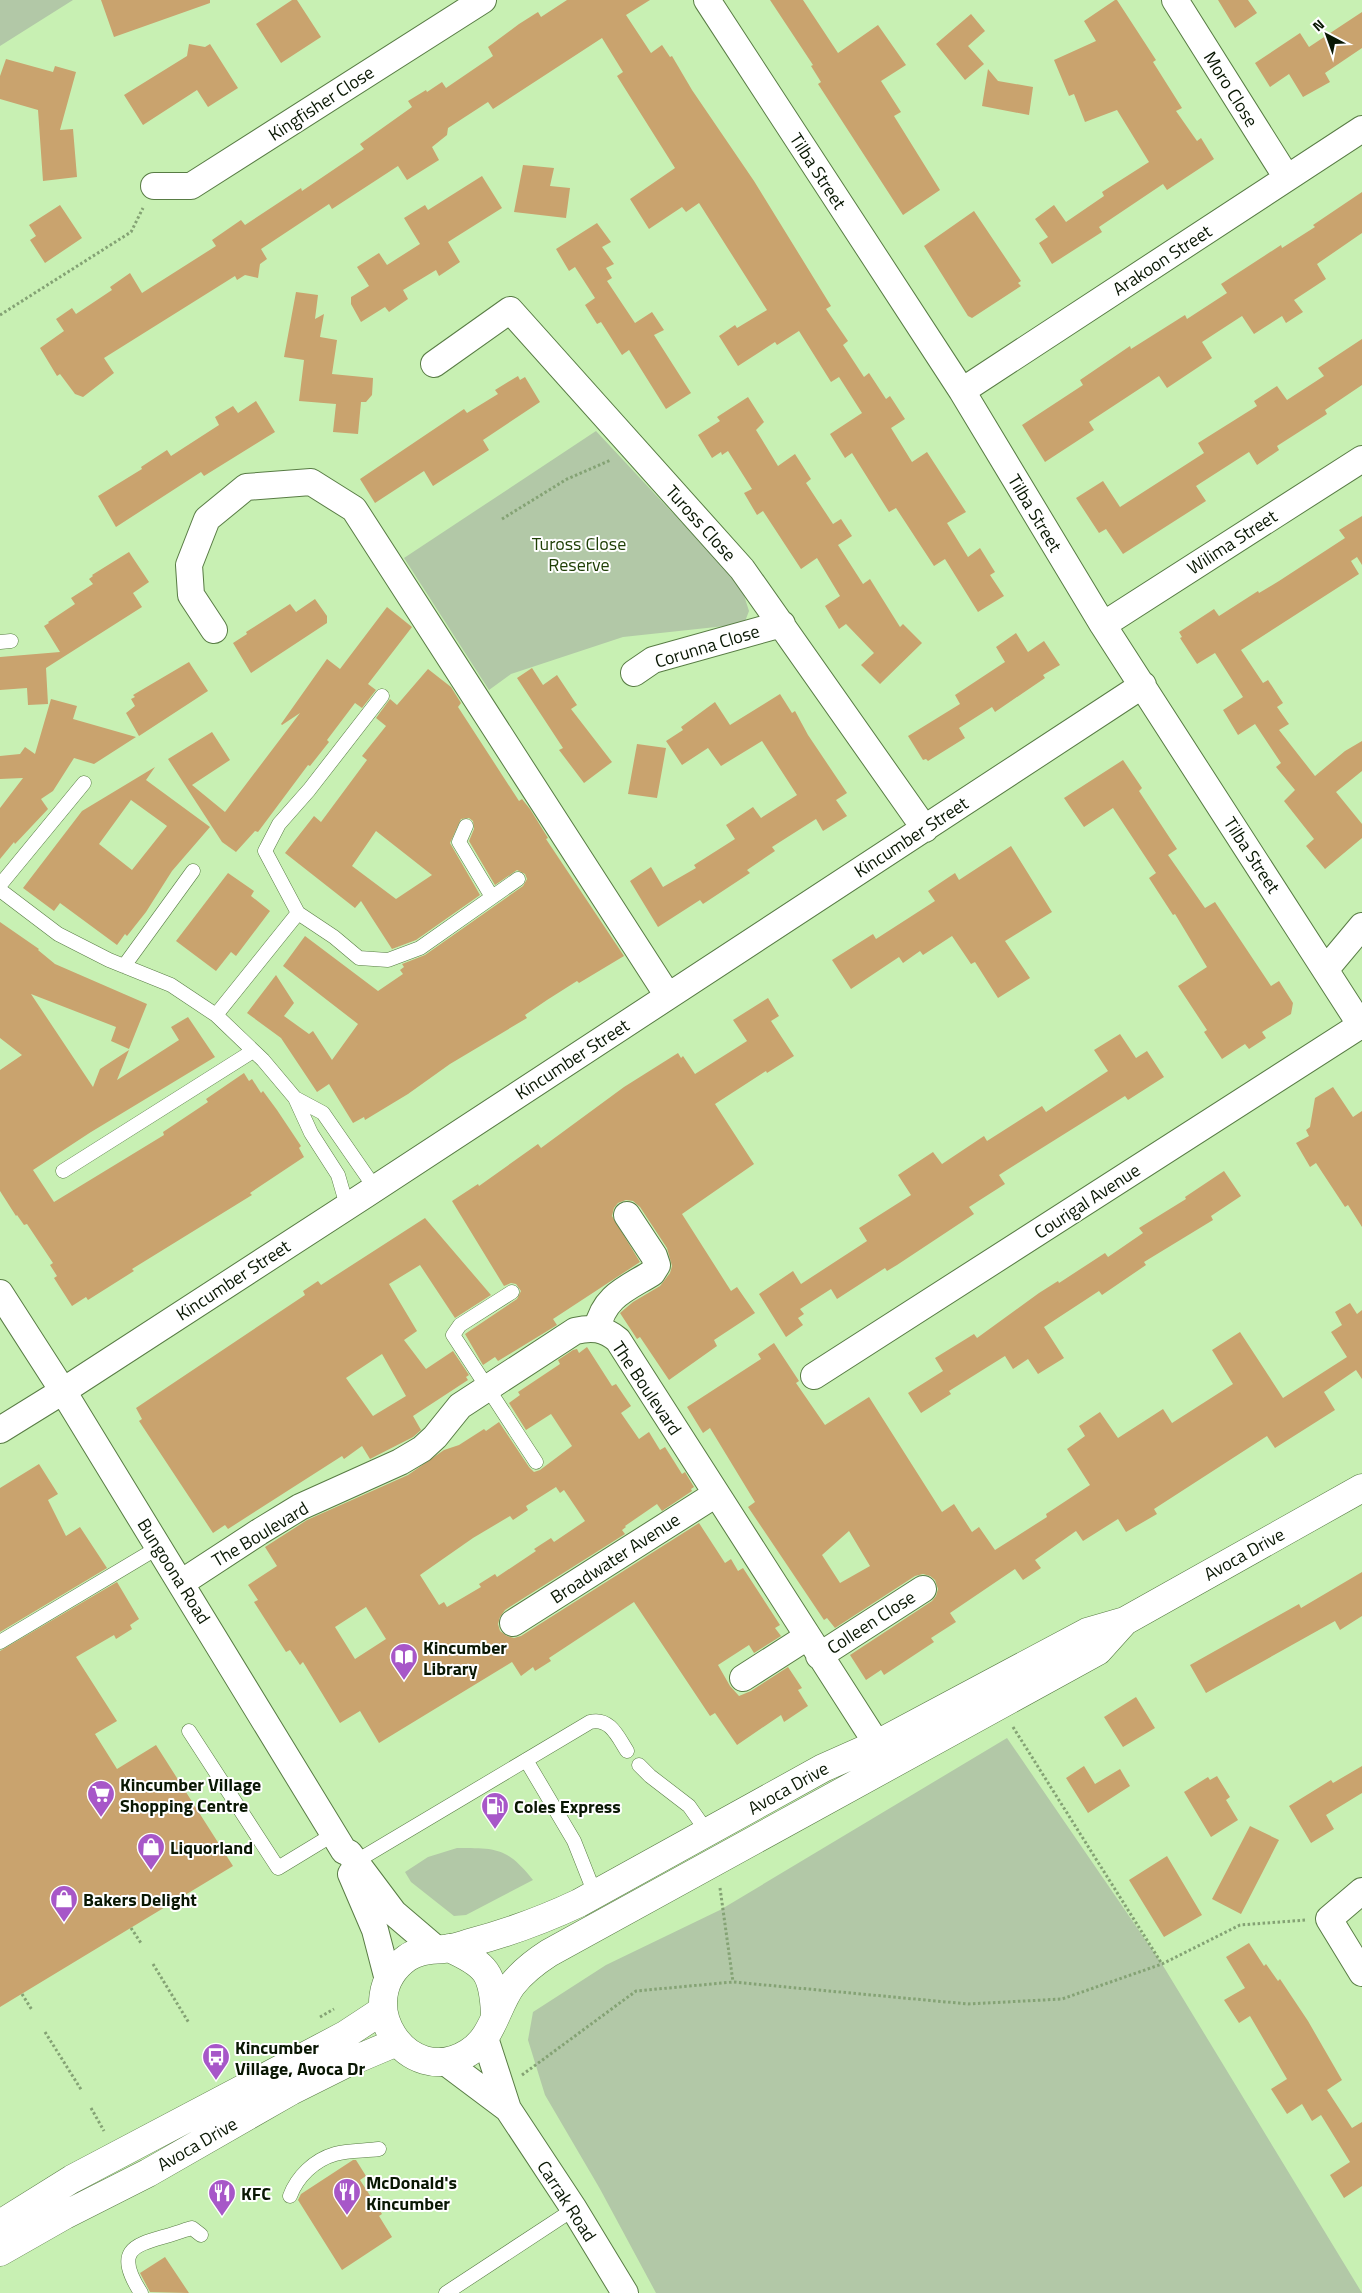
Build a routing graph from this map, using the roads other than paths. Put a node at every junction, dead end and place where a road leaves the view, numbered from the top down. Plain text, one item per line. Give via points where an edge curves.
1 (483, 0) edge
2 (707, 0) edge
3 (1175, 0) edge
4 (1362, 129) edge
5 (1287, 178) junction
6 (154, 186) road end
7 (434, 364) dead end
8 (962, 391) junction
9 (1362, 458) edge
10 (782, 624) junction
11 (1103, 625) junction
12 (214, 630) dead end
13 (634, 673) dead end
14 (1143, 685) junction
15 (382, 696) dead end
16 (84, 784) dead end
17 (466, 826) dead end
18 (925, 829) junction
19 (193, 871) dead end
20 (518, 879) dead end
21 (0, 885) edge
22 (0, 890) edge
23 (492, 897) junction
24 (298, 913) junction
25 (1362, 926) edge
26 (124, 966) junction
27 (1326, 969) junction
28 (668, 996) junction
29 (216, 1016) junction
30 (1361, 1026) edge
31 (253, 1051) junction
32 (295, 1098) junction
33 (63, 1171) dead end
34 (375, 1188) junction
35 (347, 1206) junction
36 (627, 1215) dead end
37 (512, 1292) dead end
38 (0, 1293) edge
39 (597, 1329) junction
40 (814, 1376) dead end
41 (488, 1387) junction
42 (63, 1391) junction
43 (0, 1430) edge
44 (536, 1462) dead end
45 (1362, 1488) edge
46 (716, 1494) junction
47 (159, 1547) junction
48 (180, 1583) junction
49 (923, 1589) dead end
50 (1125, 1621) junction
51 (513, 1623) dead end
52 (0, 1642) edge
53 (813, 1647) junction
54 (743, 1678) dead end
55 (189, 1731) dead end
56 (877, 1744) junction
57 (627, 1751) dead end
58 (526, 1760) junction
59 (639, 1765) dead end
60 (708, 1833) junction
61 (344, 1849) junction
62 (1362, 1891) edge
63 (595, 1894) junction
64 (442, 1948) junction
65 (1362, 1973) edge
66 (388, 1980) junction
67 (383, 2010) junction
68 (490, 2026) junction
69 (396, 2042) junction
70 (444, 2061) junction
71 (505, 2100) junction
72 (379, 2149) dead end
73 (290, 2196) dead end
74 (574, 2209) junction
75 (0, 2224) edge
76 (201, 2235) dead end
77 (0, 2252) edge
78 (464, 2288) edge
79 (141, 2293) edge
80 (446, 2293) edge
81 (625, 2293) edge

1 - 6 street, Kingfisher Close via 191,186
2 - 8 street, Tilba Street
3 - 5 street, Moro Close
4 - 5 street, Arakoon Street
5 - 8 street, Arakoon Street
7 - 10 street, Tuross Close via 510,310 742,568
8 - 11 street, Tilba Street
9 - 11 street, Wilima Street
10 - 13 street, Corunna Close via 653,660
10 - 18 street, Tuross Close
11 - 14 street, Tilba Street
12 - 28 street via 191,595 189,565 208,519 246,487 311,482 354,509
14 - 18 street, Kincumber Street
14 - 27 street, Tilba Street
15 - 24 lane via 279,824 265,851
16 - 21 lane
17 - 23 lane via 459,842
18 - 28 street, Kincumber Street
19 - 26 lane
20 - 23 lane
22 - 26 lane via 58,934
23 - 24 lane via 420,948 388,960 359,958
24 - 29 lane
25 - 27 street
26 - 29 lane via 171,985
27 - 30 street, Tilba Street
28 - 34 street, Kincumber Street
29 - 31 lane
30 - 40 street, Courigal Avenue
31 - 32 lane
31 - 33 lane
32 - 34 lane via 323,1113
32 - 35 lane via 311,1133 338,1174
34 - 35 street, Kincumber Street
35 - 42 street, Kincumber Street
36 - 39 street via 654,1256 656,1265 652,1273 607,1302
37 - 41 lane via 460,1325 452,1335
38 - 42 street, Bungoona Road
39 - 41 street, The Boulevard via 575,1331
39 - 46 street, The Boulevard via 618,1340
41 - 44 lane
41 - 48 street, The Boulevard via 460,1406 422,1449 300,1507
42 - 43 street, Kincumber Street
42 - 47 street, Bungoona Road
45 - 50 main road, Avoca Drive
46 - 51 street, Broadwater Avenue
46 - 53 street, The Boulevard
47 - 48 street, Bungoona Road
47 - 52 lane
48 - 61 street, Bungoona Road
49 - 53 street, Colleen Close
50 - 56 main road, Avoca Drive via 1088,1632
50 - 68 main road, Avoca Drive via 1098,1650 549,1953 526,1969 512,1986
53 - 54 street, Colleen Close
53 - 56 street, The Boulevard
55 - 61 lane via 278,1868
56 - 60 main road, Avoca Drive via 823,1768
57 - 58 lane via 608,1724 600,1720
58 - 61 lane
58 - 63 lane via 574,1841
59 - 60 lane via 689,1806
60 - 63 main road, Avoca Drive
61 - 64 street, Bungoona Road via 394,1913
61 - 66 street, Bungoona Road via 343,1856 375,1930
62 - 65 street via 1329,1919
63 - 64 main road, Avoca Drive via 542,1921
64 - 66 main road, Avoca Drive via 408,1957
64 - 68 main road via 473,1959 483,1967 494,1989
66 - 67 main road, Avoca Drive
67 - 69 main road, Avoca Drive via 387,2027
67 - 75 main road, Avoca Drive via 345,2036 72,2179
68 - 70 main road, Avoca Drive via 467,2054
68 - 71 street, Carrak Road
69 - 70 main road, Avoca Drive via 418,2057
69 - 77 main road, Avoca Drive via 291,2091 148,2173 65,2214
70 - 71 street, Carrak Road
71 - 74 street, Carrak Road
72 - 73 lane via 346,2152 326,2158 302,2174
74 - 78 lane
74 - 81 street, Carrak Road
76 - 79 lane via 197,2230 185,2230 136,2247 127,2255 126,2262 133,2281
78 - 80 lane

